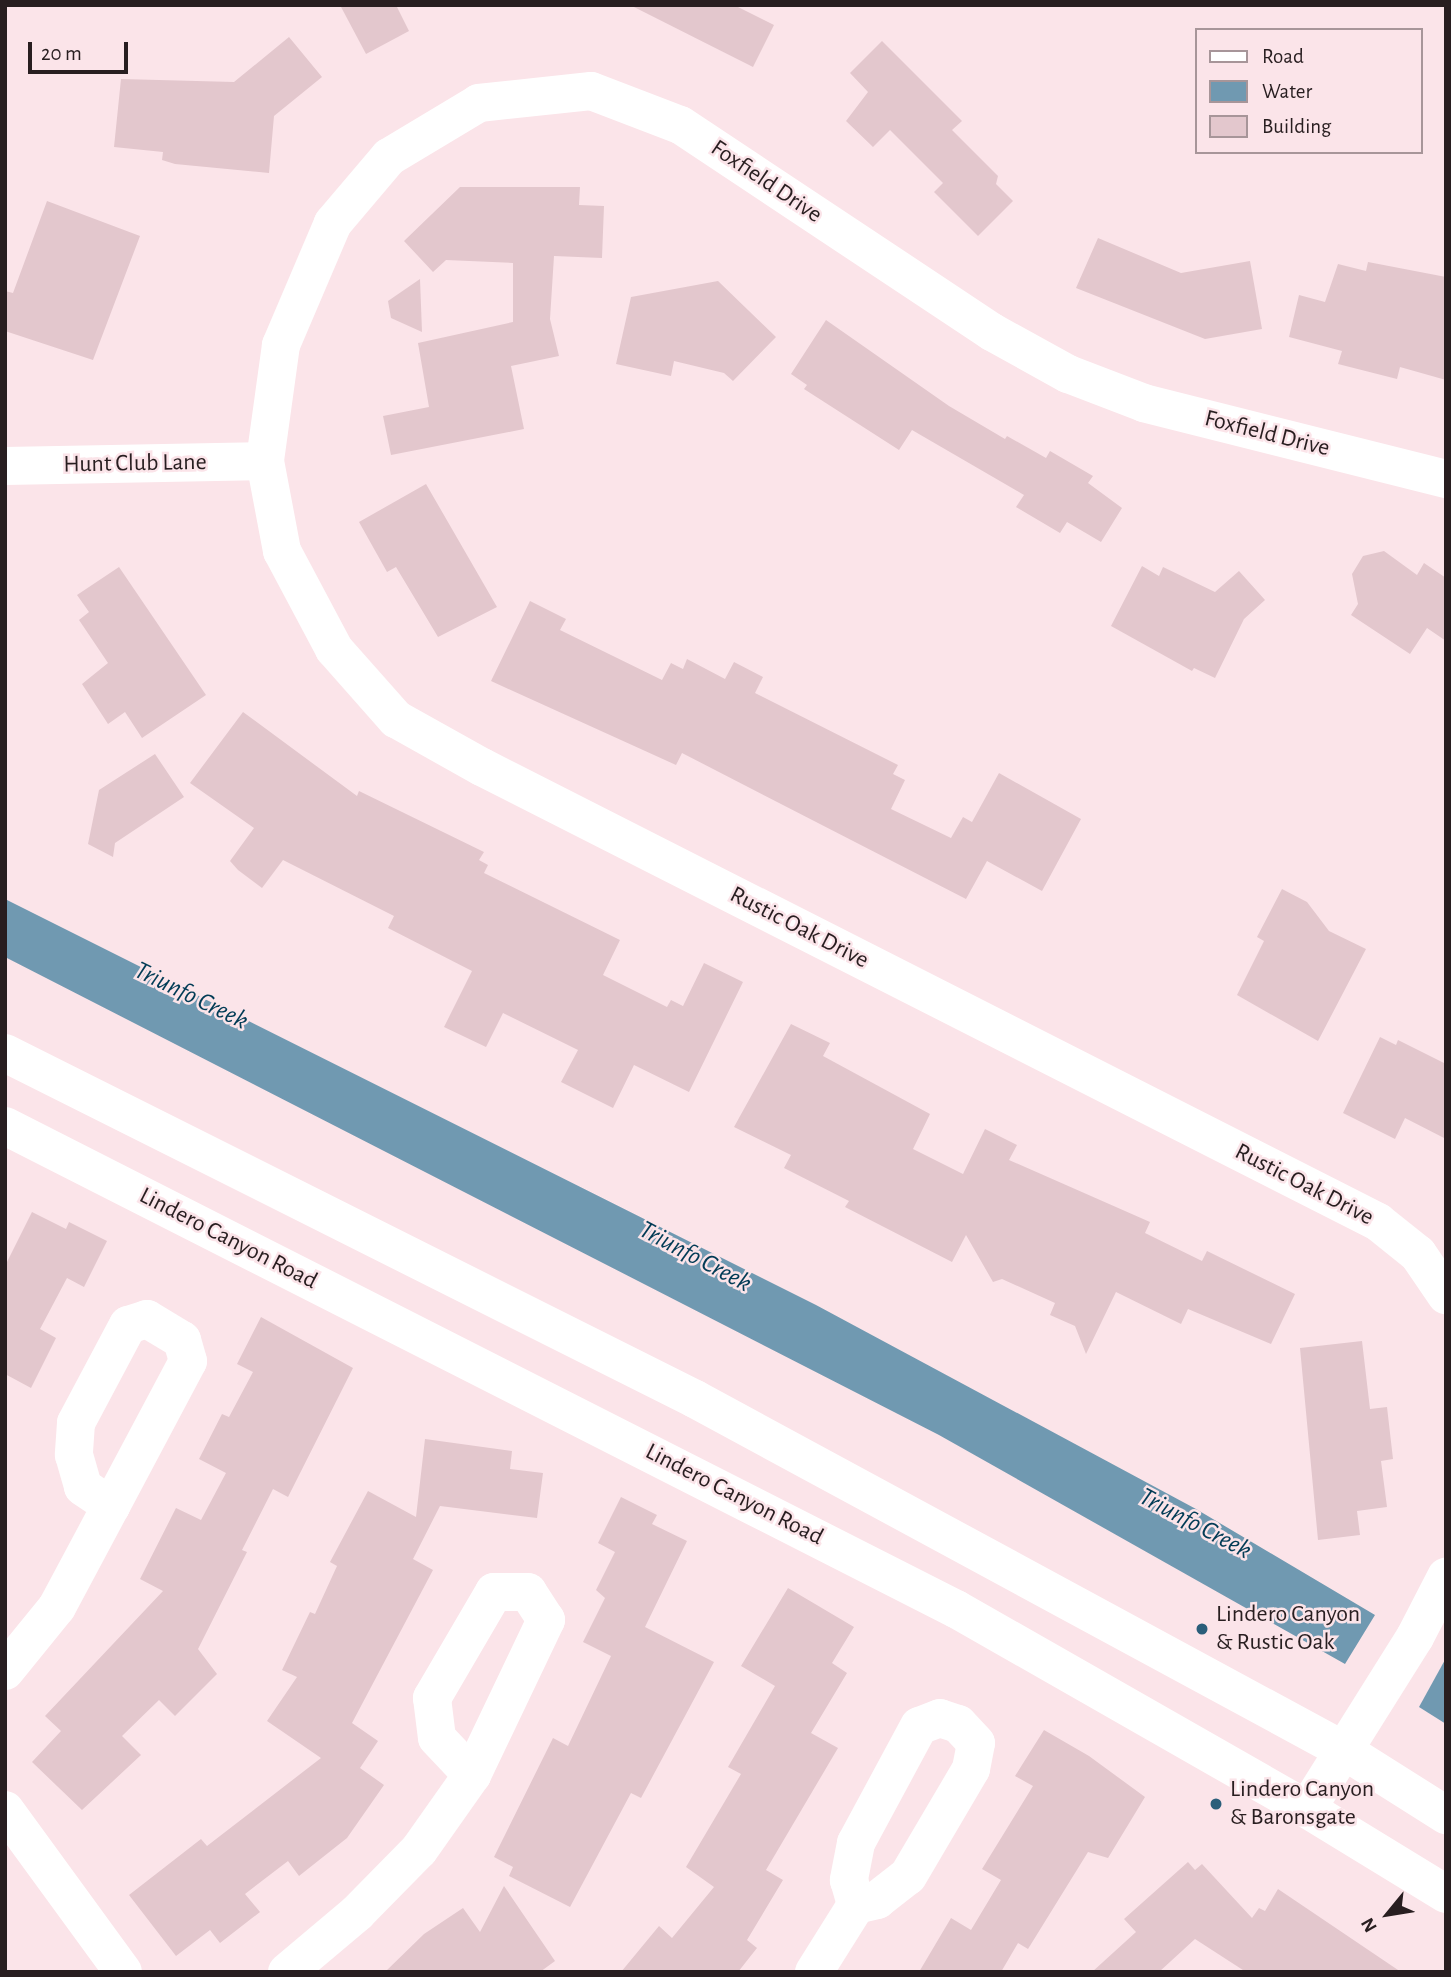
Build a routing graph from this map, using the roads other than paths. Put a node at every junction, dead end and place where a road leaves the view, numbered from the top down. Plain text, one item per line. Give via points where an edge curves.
1 (265, 461) junction
2 (5, 466) edge
3 (1446, 479) edge
4 (5, 1053) edge
5 (5, 1126) edge
6 (1446, 1294) edge
7 (111, 1506) dead end
8 (1446, 1577) edge
9 (5, 1671) edge
10 (1343, 1750) junction
11 (472, 1775) dead end
12 (5, 1810) edge
13 (1307, 1810) junction
14 (1446, 1815) edge
15 (1446, 1894) edge
16 (856, 1905) dead end
17 (123, 1972) edge
18 (287, 1972) edge
19 (814, 1972) edge

1 - 2 street, Hunt Club Lane
1 - 3 street, Foxfield Drive via 281,345 333,223 389,158 479,103 591,91 680,125 992,332 1068,374 1144,403
1 - 6 street, Rustic Oak Drive via 282,551 334,649 397,719 482,767 1378,1222 1418,1254
4 - 10 street via 695,1399
5 - 13 street, Lindero Canyon Road via 956,1609
7 - 9 street via 57,1607
8 - 10 street via 1415,1637
10 - 13 street
10 - 14 street
11 - 18 street via 419,1850 357,1913
12 - 17 street
13 - 15 street, Lindero Canyon Road
16 - 19 street

